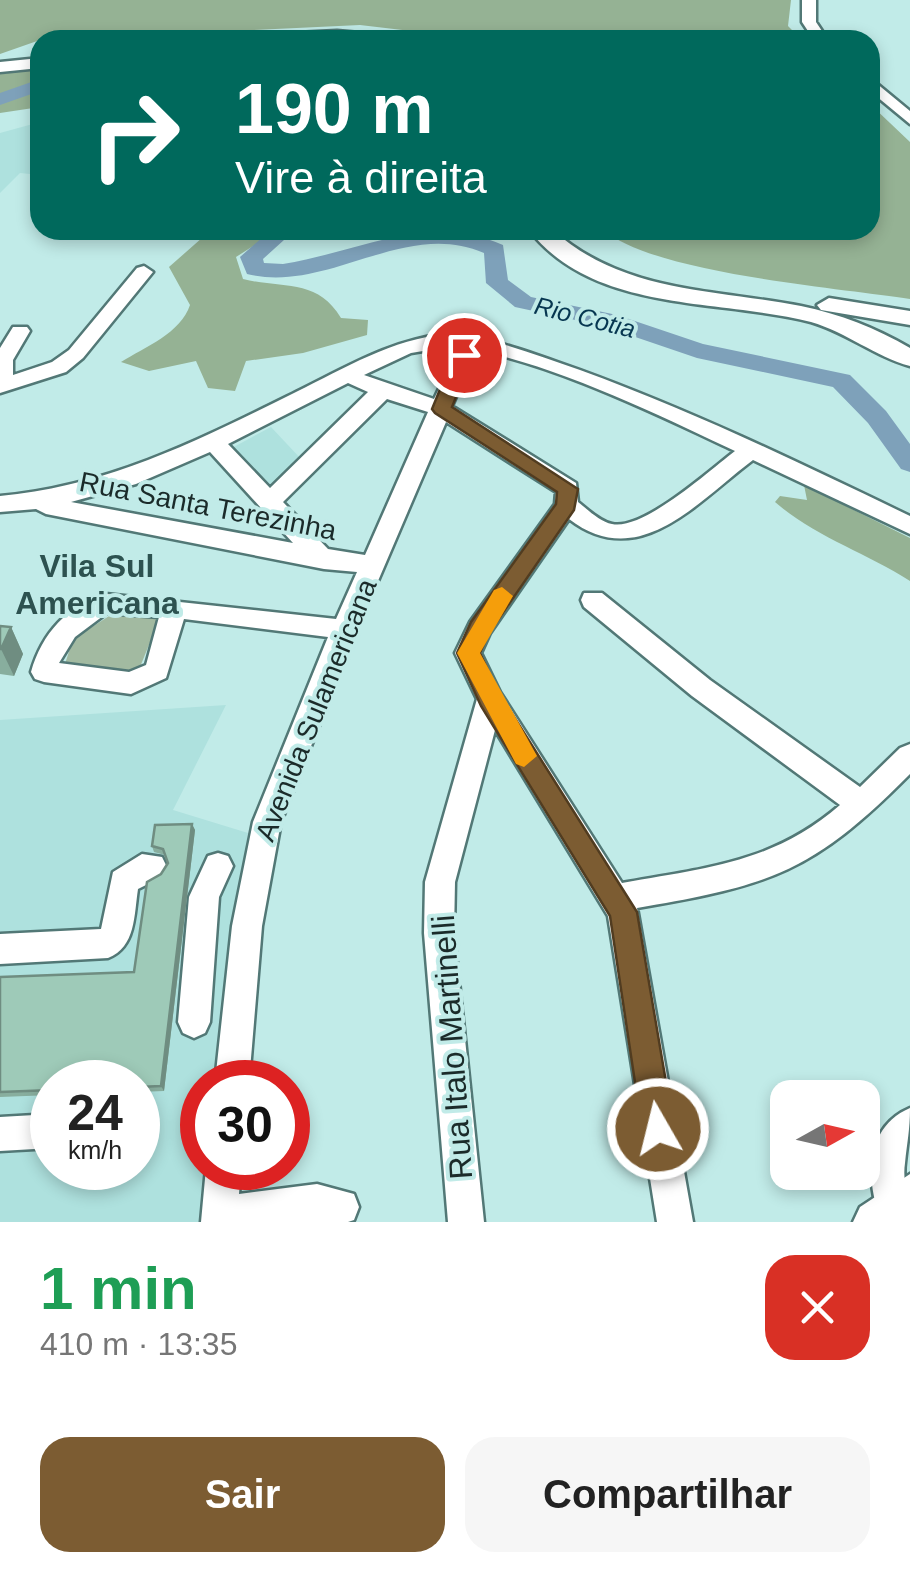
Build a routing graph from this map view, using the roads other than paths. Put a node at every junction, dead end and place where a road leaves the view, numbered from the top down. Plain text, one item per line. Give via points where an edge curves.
1 (810, 0) edge
2 (814, 30) edge
3 (30, 55) edge
4 (0, 58) edge
5 (30, 64) edge
6 (0, 67) edge
7 (880, 93) edge
8 (910, 119) edge
9 (552, 240) edge
10 (579, 240) edge
11 (144, 272) dead end
12 (820, 303) junction
13 (910, 318) edge
14 (20, 331) dead end
15 (898, 343) edge
16 (464, 355) dead end
17 (2, 357) edge
18 (910, 361) edge
19 (350, 375) junction
20 (0, 386) edge
21 (382, 390) junction
22 (442, 409) junction
23 (212, 441) junction
24 (754, 448) junction
25 (567, 497) junction
26 (269, 502) junction
27 (32, 503) junction
28 (0, 504) edge
29 (910, 526) edge
30 (324, 560) junction
31 (374, 566) junction
32 (593, 600) dead end
33 (174, 608) junction
34 (344, 630) junction
35 (490, 699) junction
36 (910, 756) edge
37 (861, 804) junction
38 (152, 867) dead end
39 (256, 868) junction
40 (617, 898) junction
41 (0, 949) edge
42 (194, 1022) dead end
43 (234, 1060) edge
44 (910, 1125) edge
45 (30, 1132) edge
46 (0, 1134) edge
47 (222, 1190) edge
48 (341, 1207) dead end
49 (893, 1208) edge
50 (219, 1219) edge
51 (466, 1222) edge
52 (675, 1222) edge

1 - 2 street
3 - 4 main road
5 - 6 main road
7 - 8 street
9 - 15 main road via 628,282 804,314
10 - 12 main road via 616,264 650,274
11 - 20 street via 76,354
12 - 13 main road
12 - 15 main road
14 - 17 street
15 - 18 main road
16 - 22 street, Avenida Sulamericana
17 - 20 street via 6,372
19 - 21 street
19 - 23 street
19 - 24 street via 426,342 466,342 611,388
21 - 22 street
21 - 26 street
22 - 25 street
22 - 31 street, Avenida Sulamericana
23 - 26 street
23 - 27 street via 102,488
24 - 25 street via 634,531 607,532
24 - 29 street
25 - 35 street via 469,647
26 - 30 street
27 - 28 street
27 - 30 street, Rua Santa Terezinha
30 - 31 street, Rua Santa Terezinha
31 - 34 street, Avenida Sulamericana
32 - 37 street
33 - 33 street via 106,603 75,623 44,672 144,680 157,671
33 - 34 street
34 - 39 street, Avenida Sulamericana
35 - 40 street
35 - 51 street, Rua Italo Martinelli via 440,882
36 - 37 street
37 - 40 street via 802,851
38 - 41 street via 124,882 108,944
39 - 42 street via 204,866
39 - 43 street, Avenida Sulamericana
40 - 52 street via 630,936
44 - 49 street via 885,1161
45 - 46 street
47 - 50 street
48 - 50 street via 317,1202

